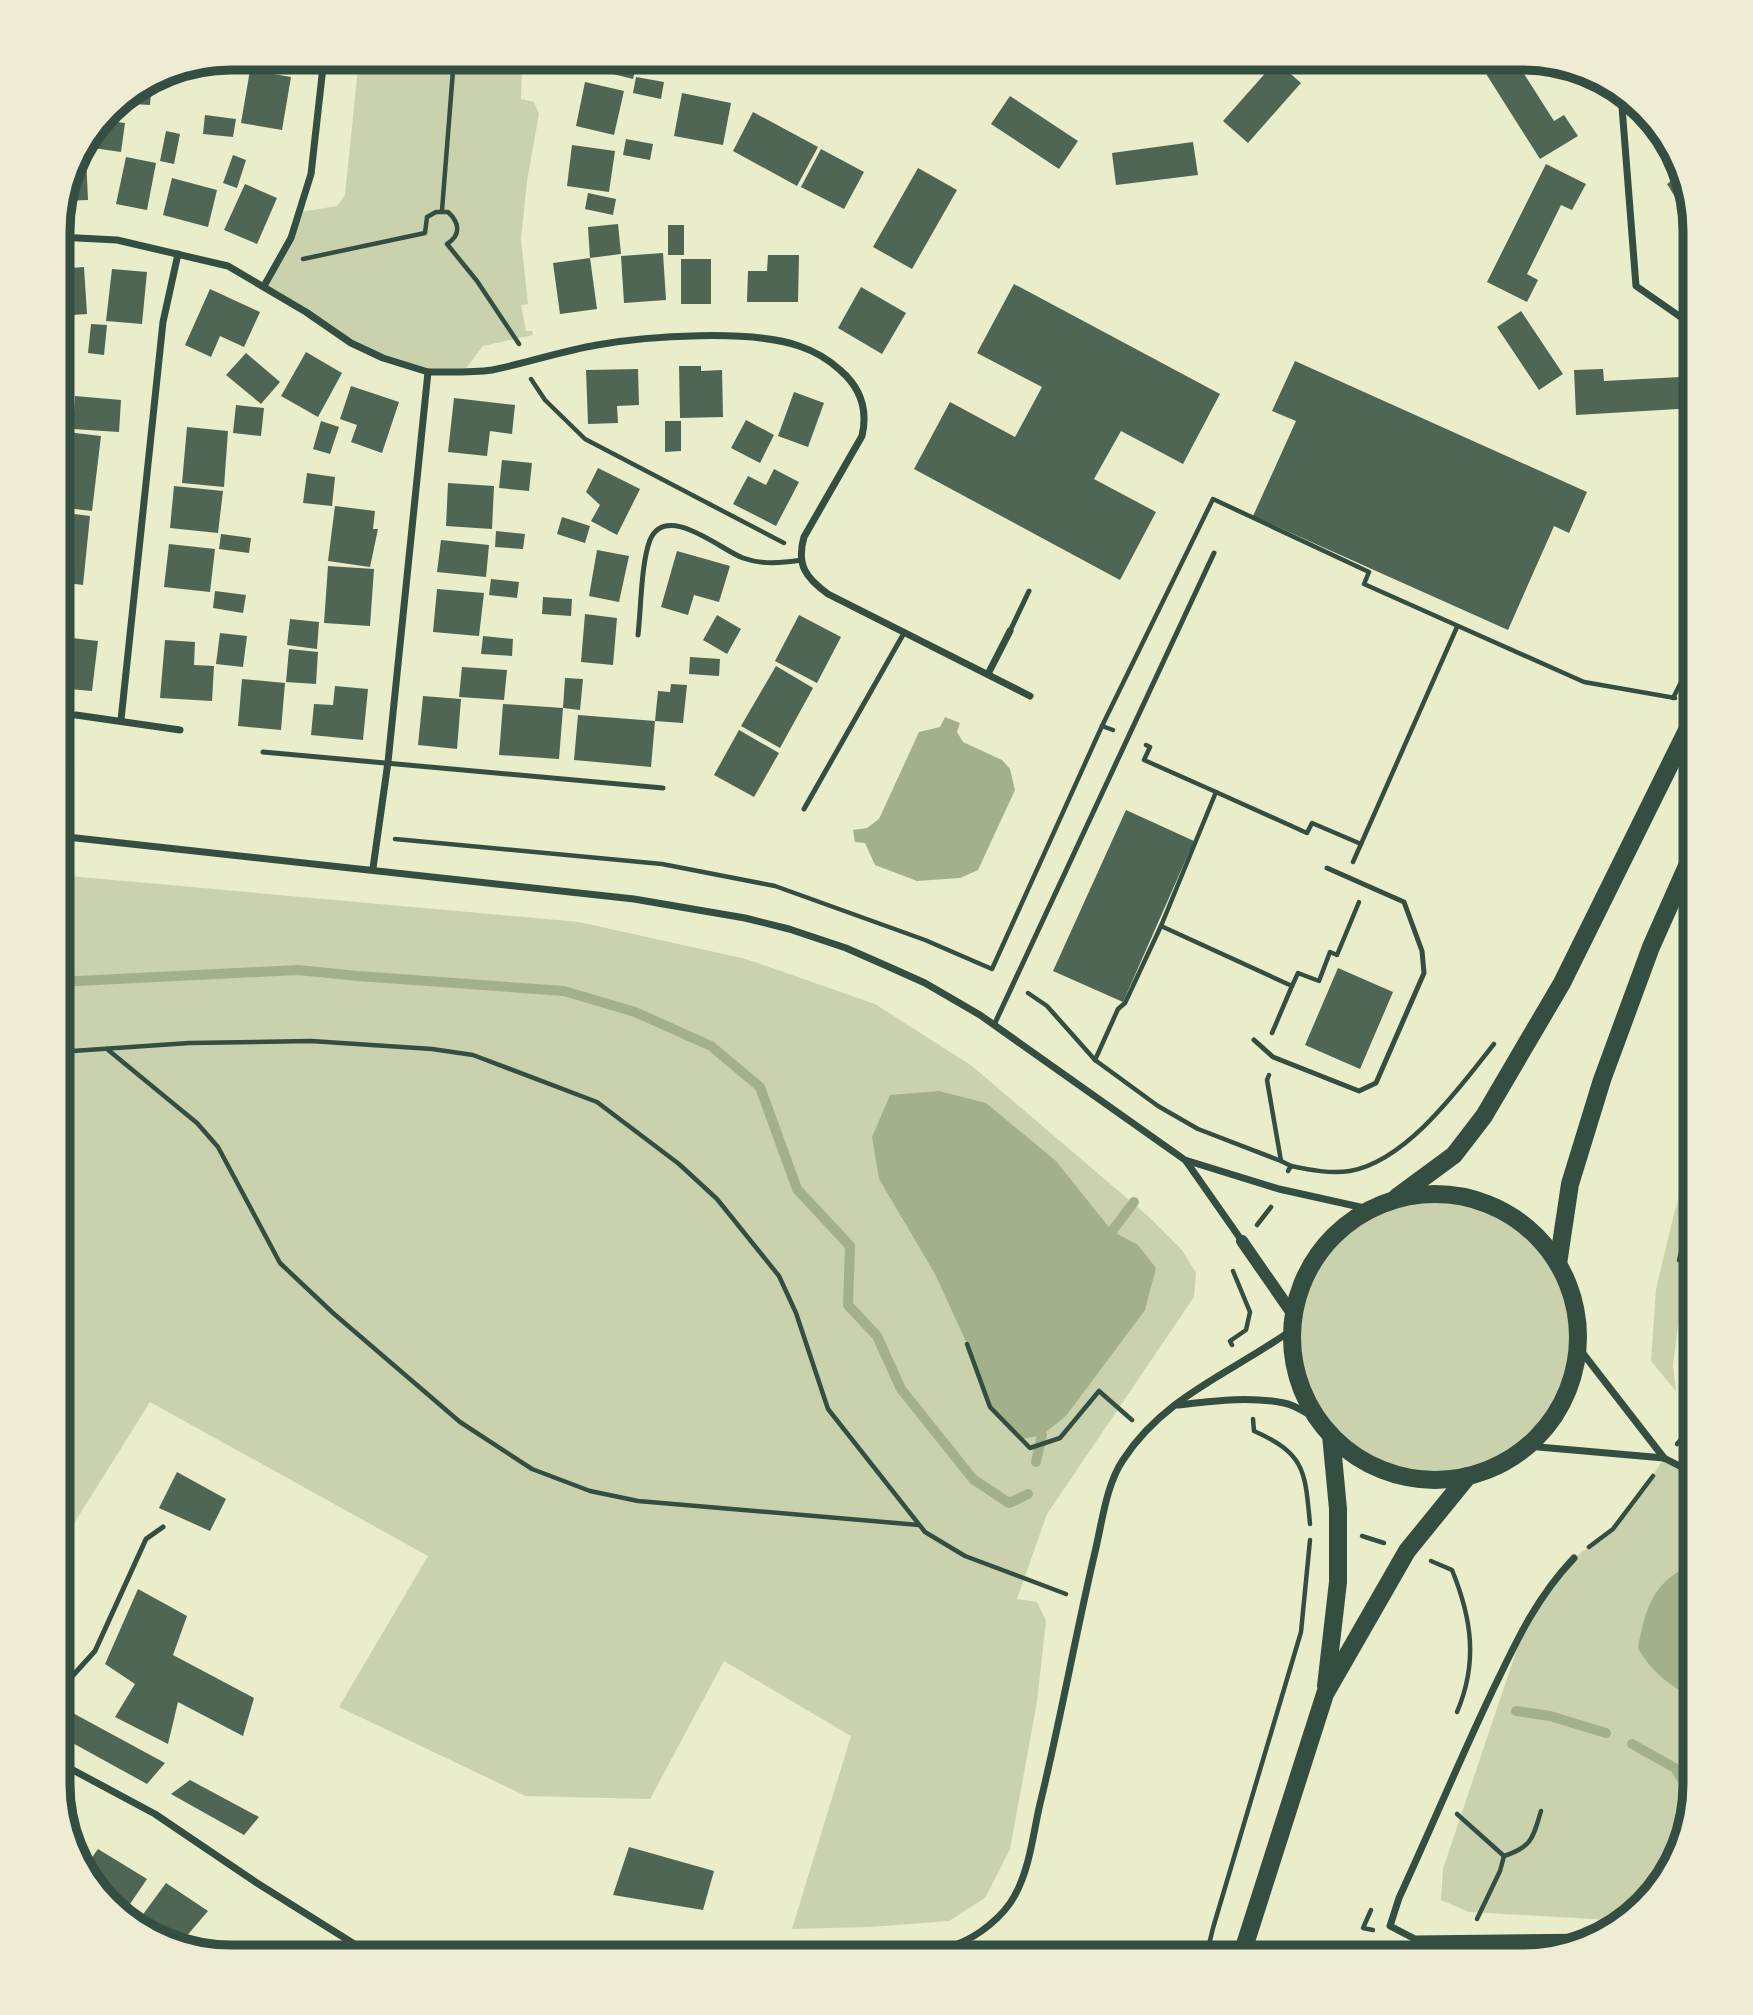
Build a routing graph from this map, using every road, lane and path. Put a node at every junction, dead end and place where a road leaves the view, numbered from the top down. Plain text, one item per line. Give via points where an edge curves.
1 (323, 70) edge
2 (453, 70) edge
3 (1622, 105) edge
4 (442, 211) junction
5 (70, 238) edge
6 (178, 254) junction
7 (276, 265) junction
8 (264, 286) junction
9 (1683, 319) edge
10 (526, 362) junction
11 (428, 372) junction
12 (800, 551) junction
13 (1214, 553) dead end
14 (802, 560) junction
15 (1029, 591) dead end
16 (1457, 626) junction
17 (1010, 631) joint
18 (904, 633) junction
19 (638, 635) dead end
20 (988, 674) junction
21 (1683, 679) edge
22 (1031, 696) dead end
23 (1674, 697) junction
24 (1668, 710) dead end
25 (70, 715) edge
26 (76, 715) joint
27 (121, 720) junction
28 (1102, 726) junction
29 (180, 730) dead end
30 (1128, 737) junction
31 (1683, 737) edge
32 (263, 752) dead end
33 (388, 762) junction
34 (663, 788) dead end
35 (1216, 792) junction
36 (804, 809) dead end
37 (70, 837) edge
38 (377, 837) junction
39 (1361, 844) junction
40 (373, 868) junction
41 (1328, 868) dead end
42 (1683, 875) edge
43 (1347, 876) junction
44 (1161, 926) junction
45 (992, 969) junction
46 (1013, 983) junction
47 (1292, 986) junction
48 (994, 1025) junction
49 (1254, 1040) dead end
50 (1495, 1043) dead end
51 (107, 1048) junction
52 (70, 1051) edge
53 (1276, 1058) junction
54 (1095, 1060) junction
55 (1185, 1160) junction
56 (1281, 1161) junction
57 (1291, 1166) junction
58 (1279, 1189) junction
59 (1395, 1199) junction
60 (1369, 1209) junction
61 (1242, 1241) junction
62 (1683, 1246) edge
63 (1558, 1264) junction
64 (1676, 1271) dead end
65 (1293, 1322) junction
66 (967, 1344) dead end
67 (1578, 1347) junction
68 (1241, 1362) junction
69 (1251, 1399) junction
70 (1176, 1405) junction
71 (1319, 1420) junction
72 (1145, 1432) junction
73 (1331, 1435) junction
74 (1527, 1446) junction
75 (1664, 1458) junction
76 (1683, 1468) edge
77 (1468, 1476) junction
78 (920, 1526) junction
79 (163, 1527) dead end
80 (1338, 1528) junction
81 (1407, 1551) junction
82 (1574, 1558) joint
83 (1083, 1601) junction
84 (70, 1679) edge
85 (1325, 1695) junction
86 (1452, 1724) dead end
87 (70, 1768) edge
88 (1443, 1802) junction
89 (1541, 1811) dead end
90 (1504, 1856) junction
91 (1374, 1903) dead end
92 (1570, 1937) edge
93 (1467, 1938) junction
94 (1415, 1939) junction
95 (356, 1945) edge
96 (948, 1945) edge
97 (1209, 1945) edge
98 (1245, 1945) edge

1 - 7 street via 311,174 291,238
2 - 4 path
3 - 9 street via 1636,286
4 - 7 path via 428,217 425,233
4 - 10 path via 454,217 458,227 456,237 447,244 517,340
5 - 6 street via 117,240
6 - 8 street via 228,267
6 - 27 street via 163,322
7 - 8 street
8 - 11 street via 351,343
10 - 11 street via 491,370
10 - 12 path via 532,383 545,400 585,439
10 - 12 street via 597,345 663,337 770,340 798,345 828,359 857,388 865,422 862,436 811,523
11 - 33 street
12 - 14 street
13 - 30 lane
14 - 18 street via 811,582
14 - 19 lane via 773,564 743,558 676,524 662,526 651,537 646,557
15 - 17 lane
16 - 23 path via 1584,682
16 - 28 path via 1364,584 1369,572 1213,499
16 - 39 path
17 - 20 street
18 - 20 street
18 - 36 lane
20 - 22 street
21 - 23 path
23 - 24 path
25 - 26 lane
26 - 27 street
27 - 29 street
28 - 30 path
28 - 45 path
30 - 35 path via 1150,747 1144,760
30 - 46 lane
31 - 59 main road via 1562,983 1483,1116 1454,1155
32 - 33 lane
33 - 34 lane
33 - 38 street
35 - 39 path via 1307,833 1312,823
35 - 44 path
37 - 40 street
38 - 40 street
38 - 45 path via 662,864 775,886
39 - 43 path
40 - 48 street via 635,899 745,918 846,948 925,983
41 - 43 lane
42 - 63 main road via 1602,1080 1570,1184
43 - 47 path via 1340,894 1360,902 1337,955 1330,952 1319,981 1298,974
43 - 53 lane via 1404,902 1422,951 1424,973 1376,1083 1359,1091
44 - 47 path
44 - 54 path
45 - 46 path
46 - 48 lane
46 - 54 path via 1047,1006
47 - 53 path via 1271,1034 1285,1041
48 - 55 street
49 - 53 lane
50 - 57 path via 1413,1137 1384,1158 1350,1171
51 - 52 path
51 - 78 path via 197,1123 218,1147 280,1263 460,1422 532,1469 590,1491 638,1501
51 - 78 path via 311,1041 432,1049 473,1055 597,1102 717,1199 779,1276 828,1409
53 - 56 path via 1267,1080
54 - 56 path via 1198,1129
55 - 58 street
55 - 61 street
56 - 57 path
57 - 58 path
58 - 60 street
58 - 61 path via 1267,1214
59 - 60 main road
59 - 63 main road via 1428,1193 1454,1195 1503,1210 1526,1226
60 - 65 main road via 1329,1240 1307,1274
61 - 65 street
61 - 68 path via 1228,1260 1250,1312 1246,1330 1230,1341
62 - 64 path
63 - 67 main road via 1571,1292
65 - 68 street
65 - 71 main road via 1296,1368
66 - 72 path via 990,1407 1030,1448 1060,1438 1099,1391
67 - 74 main road via 1562,1403 1547,1427
67 - 75 street
68 - 70 street
69 - 70 street
69 - 71 street via 1287,1403
69 - 97 path via 1254,1431 1295,1456 1306,1480 1311,1532 1301,1632
70 - 72 street
71 - 73 main road
72 - 83 street via 1121,1462
73 - 77 main road via 1382,1469 1415,1478
73 - 80 main road
74 - 75 street
74 - 77 main road via 1506,1461
75 - 76 street
75 - 82 path via 1613,1529
77 - 81 main road
78 - 83 path via 965,1556
79 - 84 lane via 146,1539 95,1651
80 - 81 path
80 - 85 main road via 1338,1582
81 - 85 main road
81 - 86 path via 1452,1570 1461,1592 1471,1670
82 - 88 street via 1527,1619
83 - 96 street via 1054,1750 1016,1894 1004,1913 975,1934
85 - 98 main road
87 - 95 street via 155,1814
88 - 90 path
88 - 94 street via 1390,1926
89 - 90 path via 1533,1838 1523,1850
90 - 93 path
91 - 94 path via 1363,1928
92 - 93 street
93 - 94 street

